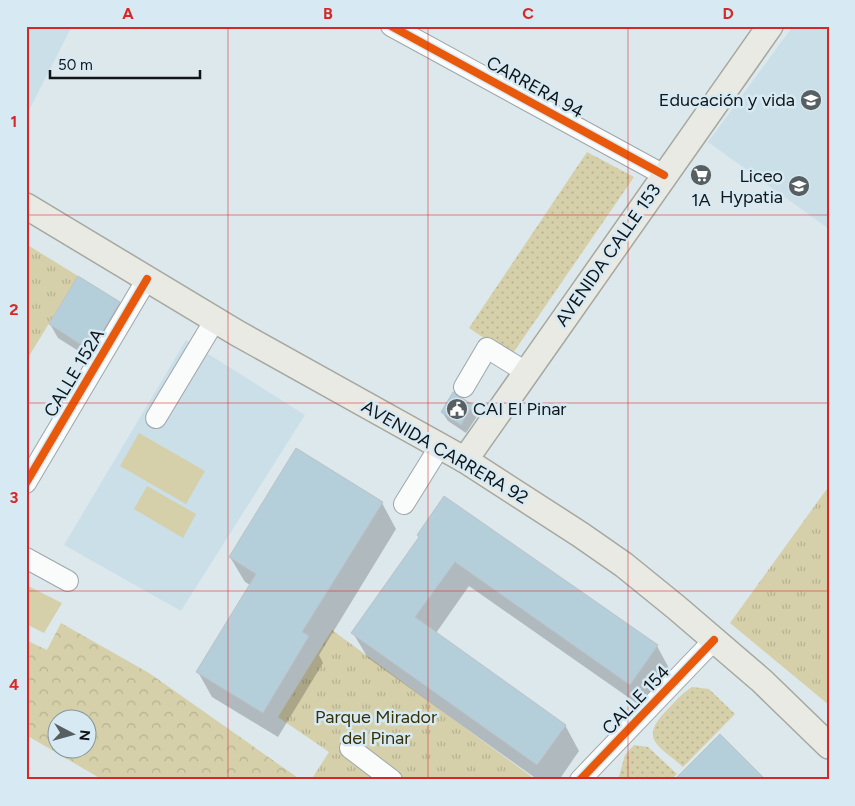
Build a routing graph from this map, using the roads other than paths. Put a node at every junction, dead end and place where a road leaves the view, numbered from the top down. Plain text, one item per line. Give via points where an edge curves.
1 (391, 26) edge
2 (770, 26) edge
3 (664, 175) junction
4 (26, 206) edge
5 (147, 279) junction
6 (215, 320) junction
7 (526, 372) junction
8 (464, 386) dead end
9 (156, 418) dead end
10 (440, 446) junction
11 (465, 460) junction
12 (26, 482) edge
13 (404, 504) dead end
14 (26, 558) edge
15 (68, 581) dead end
16 (714, 640) junction
17 (829, 746) edge
18 (350, 748) dead end
19 (392, 780) edge
20 (580, 780) edge

1 - 3 street, CARRERA 94
2 - 3 main road, AVENIDA CALLE 153
3 - 7 main road, AVENIDA CALLE 153
4 - 5 main road, AVENIDA CARRERA 92
5 - 6 main road, AVENIDA CARRERA 92
5 - 12 street, CALLE 152A
6 - 9 street
6 - 10 main road, AVENIDA CARRERA 92
7 - 8 street via 488,348
7 - 11 main road, AVENIDA CALLE 153
10 - 11 main road, AVENIDA CARRERA 92
10 - 13 street
11 - 16 main road, AVENIDA CARRERA 92 via 624,565
14 - 15 street
16 - 17 main road, AVENIDA CARRERA 92
16 - 20 street, CALLE 154
18 - 19 street

